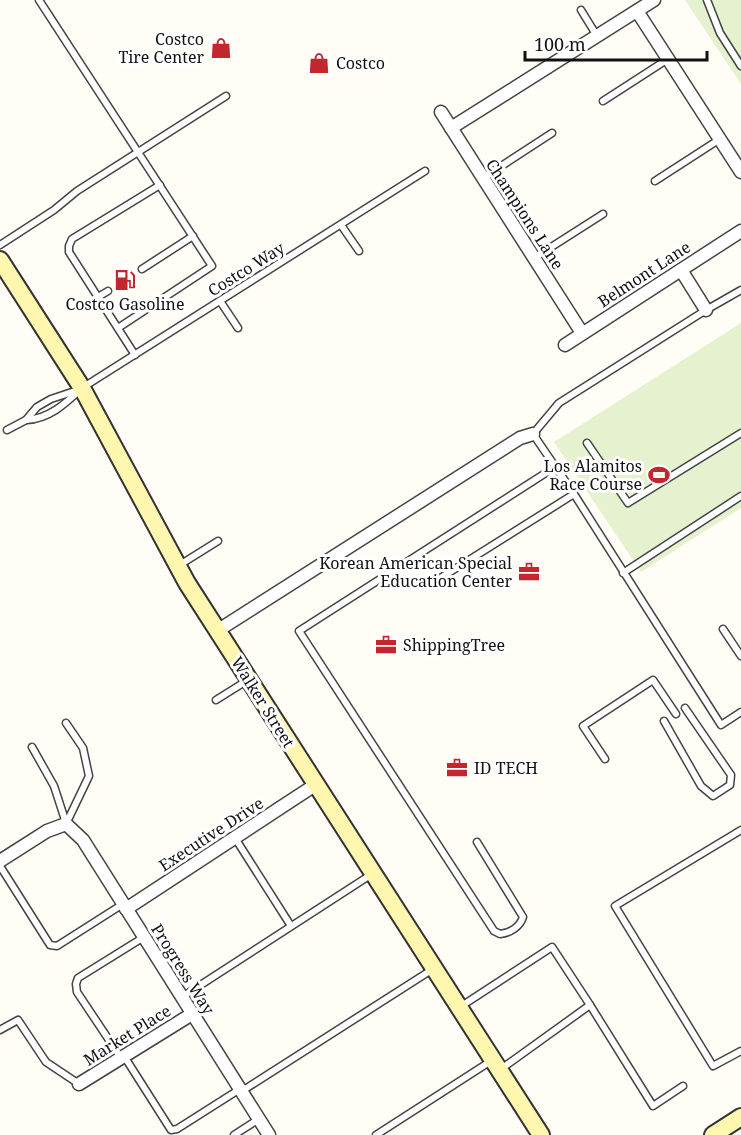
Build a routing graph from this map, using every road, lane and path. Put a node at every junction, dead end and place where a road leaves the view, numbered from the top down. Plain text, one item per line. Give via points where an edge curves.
1 (39, 0) edge
2 (654, 0) edge
3 (707, 0) edge
4 (580, 10) dead end
5 (637, 11) junction
6 (597, 36) junction
7 (668, 59) junction
8 (741, 66) edge
9 (226, 96) dead end
10 (603, 100) dead end
11 (441, 112) dead end
12 (451, 128) junction
13 (552, 133) dead end
14 (720, 139) junction
15 (138, 152) junction
16 (425, 171) dead end
17 (741, 172) edge
18 (483, 178) junction
19 (655, 181) dead end
20 (160, 185) junction
21 (603, 214) dead end
22 (341, 225) junction
23 (741, 231) edge
24 (193, 236) junction
25 (0, 245) edge
26 (359, 251) dead end
27 (534, 258) junction
28 (0, 260) edge
29 (142, 269) dead end
30 (681, 270) junction
31 (741, 290) edge
32 (108, 291) dead end
33 (98, 297) junction
34 (220, 301) junction
35 (706, 310) junction
36 (118, 328) junction
37 (238, 328) dead end
38 (582, 333) junction
39 (565, 345) dead end
40 (135, 354) junction
41 (82, 388) junction
42 (26, 420) junction
43 (8, 430) dead end
44 (741, 433) edge
45 (533, 434) junction
46 (587, 443) dead end
47 (555, 467) junction
48 (574, 494) junction
49 (741, 496) edge
50 (218, 541) dead end
51 (178, 567) junction
52 (623, 573) junction
53 (442, 577) dead end
54 (723, 629) dead end
55 (218, 631) junction
56 (741, 656) edge
57 (248, 680) junction
58 (216, 700) dead end
59 (685, 708) dead end
60 (741, 712) edge
61 (676, 714) dead end
62 (664, 722) dead end
63 (66, 723) dead end
64 (32, 747) dead end
65 (605, 759) dead end
66 (315, 785) junction
67 (66, 824) junction
68 (741, 830) edge
69 (235, 838) junction
70 (477, 842) dead end
71 (0, 861) edge
72 (0, 866) edge
73 (373, 874) junction
74 (124, 907) junction
75 (291, 926) junction
76 (144, 937) junction
77 (434, 969) junction
78 (182, 997) junction
79 (590, 1005) junction
80 (459, 1008) junction
81 (192, 1014) junction
82 (0, 1030) edge
83 (741, 1052) edge
84 (123, 1057) junction
85 (495, 1066) junction
86 (79, 1084) joint
87 (683, 1086) dead end
88 (240, 1090) junction
89 (741, 1117) edge
90 (259, 1119) junction
91 (234, 1135) edge
92 (269, 1135) edge
93 (376, 1135) edge
94 (541, 1135) edge
95 (713, 1135) edge

1 - 15 lane
2 - 5 street
3 - 8 lane via 720,33
4 - 6 lane
5 - 6 street
5 - 7 street
6 - 12 street
7 - 10 lane
7 - 14 street
9 - 15 lane
11 - 12 street, Champions Lane
12 - 18 street, Champions Lane
13 - 18 lane
14 - 17 street
14 - 19 lane
15 - 20 lane
15 - 25 lane
16 - 22 lane, Costco Way
18 - 27 street, Champions Lane
20 - 24 lane
20 - 33 lane via 72,239 69,252
21 - 27 lane
22 - 26 lane
22 - 34 lane, Costco Way
23 - 30 street, Belmont Lane
24 - 29 lane
24 - 36 lane via 212,266
27 - 38 street, Champions Lane
28 - 41 main road, Walker Street
30 - 35 street
30 - 38 street, Belmont Lane
31 - 35 lane
32 - 33 lane
33 - 36 lane
34 - 37 lane
34 - 40 lane, Costco Way
35 - 45 lane via 559,403
36 - 40 lane
38 - 39 street, Belmont Lane
40 - 41 lane, Costco Way
41 - 42 lane via 51,399
41 - 42 lane via 58,410 38,420
41 - 51 main road, Walker Street
42 - 43 lane
44 - 46 lane via 628,503
45 - 47 lane
45 - 55 street via 520,438
47 - 48 lane
47 - 70 lane via 299,631 494,931 505,933 521,924 523,917
48 - 52 lane
48 - 53 lane
49 - 52 lane
50 - 51 lane
51 - 55 main road, Walker Street
52 - 60 lane via 721,725
54 - 56 lane
55 - 57 main road, Walker Street
57 - 58 lane
57 - 66 main road, Walker Street
59 - 62 lane via 731,775 730,785 713,796 701,786
61 - 65 lane via 653,680 583,726
63 - 67 lane via 83,748 89,776
64 - 67 lane via 54,786
66 - 69 street, Executive Drive
66 - 73 main road, Walker Street
67 - 71 street via 47,831
67 - 74 street, Progress Way via 83,840
68 - 83 lane via 615,906 713,1066
69 - 74 street, Executive Drive
69 - 75 lane
72 - 74 lane via 50,945 57,946
73 - 75 lane
73 - 77 main road, Walker Street
74 - 76 street, Progress Way
75 - 78 lane
76 - 78 street, Progress Way
76 - 84 lane via 78,978 76,984 77,992
77 - 80 main road, Walker Street
77 - 88 lane
78 - 81 street, Progress Way
79 - 80 lane via 552,947
79 - 85 lane
79 - 87 lane via 653,1106
80 - 85 main road, Walker Street
81 - 84 street, Market Place
81 - 88 street, Progress Way
82 - 86 lane via 18,1020 46,1062
84 - 86 street, Market Place
84 - 88 lane via 171,1130
85 - 93 lane
85 - 94 main road, Walker Street
88 - 90 street, Progress Way
89 - 95 main road
90 - 91 lane
90 - 92 street, Progress Way

